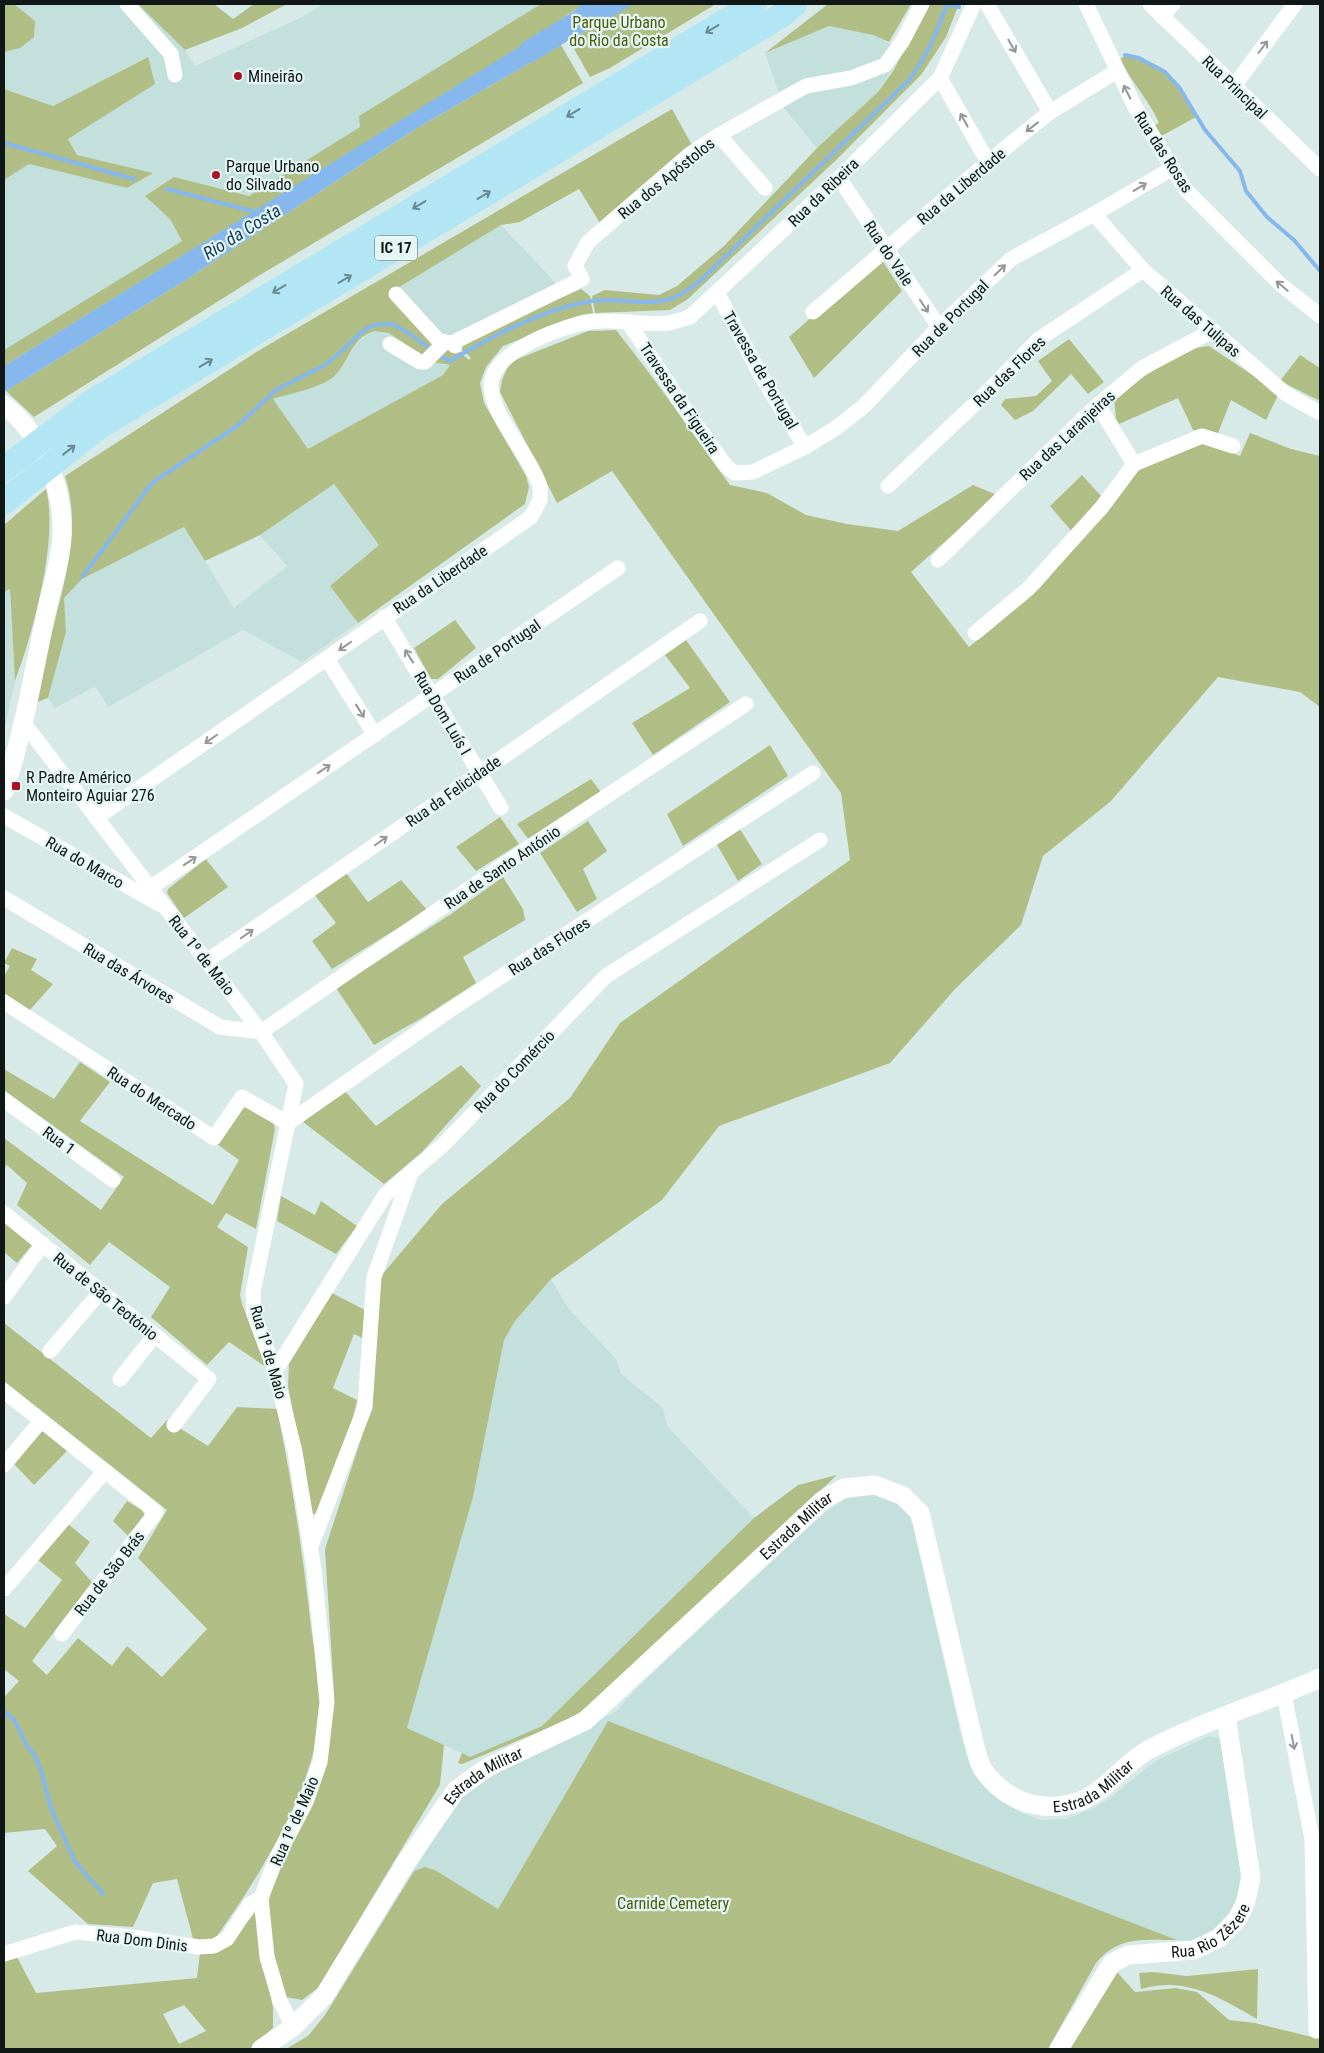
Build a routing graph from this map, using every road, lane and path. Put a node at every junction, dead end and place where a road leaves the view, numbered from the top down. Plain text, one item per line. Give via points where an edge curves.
1 (127, 4) edge
2 (754, 4) edge
3 (795, 4) edge
4 (922, 4) edge
5 (974, 4) edge
6 (987, 4) edge
7 (1086, 4) edge
8 (1150, 4) edge
9 (1173, 4) edge
10 (1295, 4) edge
11 (1162, 17) junction
12 (1117, 71) junction
13 (175, 76) dead end
14 (940, 78) junction
15 (1234, 86) junction
16 (1050, 112) junction
17 (719, 135) junction
18 (988, 162) junction
19 (1320, 167) edge
20 (1173, 168) junction
21 (839, 178) junction
22 (765, 188) dead end
23 (1094, 214) junction
24 (886, 249) junction
25 (1143, 270) junction
26 (717, 292) junction
27 (396, 294) dead end
28 (813, 312) dead end
29 (1320, 316) edge
30 (628, 322) junction
31 (939, 328) junction
32 (1212, 331) junction
33 (390, 344) dead end
34 (448, 345) junction
35 (4, 405) edge
36 (1098, 405) junction
37 (1320, 413) edge
38 (1233, 446) dead end
39 (805, 447) junction
40 (1134, 464) junction
41 (4, 469) edge
42 (735, 473) joint
43 (888, 486) dead end
44 (4, 502) edge
45 (938, 560) dead end
46 (618, 568) dead end
47 (384, 617) junction
48 (700, 621) dead end
49 (975, 633) dead end
50 (327, 659) junction
51 (432, 695) junction
52 (746, 704) dead end
53 (23, 722) junction
54 (375, 734) junction
55 (480, 773) junction
56 (813, 773) dead end
57 (4, 791) edge
58 (501, 808) dead end
59 (4, 816) edge
60 (96, 818) junction
61 (820, 840) dead end
62 (150, 888) junction
63 (4, 898) edge
64 (166, 908) junction
65 (207, 961) junction
66 (4, 1002) edge
67 (261, 1032) junction
68 (4, 1100) edge
69 (288, 1123) junction
70 (412, 1171) junction
71 (113, 1180) dead end
72 (4, 1213) edge
73 (43, 1244) junction
74 (101, 1291) junction
75 (4, 1297) edge
76 (155, 1335) junction
77 (50, 1351) dead end
78 (276, 1371) junction
79 (120, 1379) dead end
80 (4, 1391) edge
81 (41, 1421) junction
82 (174, 1425) dead end
83 (4, 1465) edge
84 (104, 1471) junction
85 (310, 1547) junction
86 (4, 1589) edge
87 (62, 1634) dead end
88 (1320, 1678) edge
89 (1284, 1694) junction
90 (1226, 1716) junction
91 (261, 1898) junction
92 (4, 1954) edge
93 (293, 2027) junction
94 (1316, 2032) dead end
95 (261, 2049) edge
96 (1059, 2049) edge

1 - 13 street via 171,54
2 -> 41 highway, IC 17 via 92,402
44 -> 3 highway, IC 17 via 99,427 782,15
4 - 17 street, Rua dos Apóstolos via 902,42 885,65 851,78 806,86
5 - 14 street, Rua da Ribeira
6 -> 16 street
7 - 12 street, Rua das Rosas
8 - 11 street, Rua Principal
9 - 11 street
15 -> 10 street
11 - 15 street, Rua Principal
12 - 16 street, Rua da Liberdade
20 -> 12 street, Rua das Rosas
18 -> 14 street
14 - 21 street, Rua da Ribeira
15 - 19 street, Rua Principal
16 -> 18 street, Rua da Liberdade
17 - 22 street
17 - 34 street, Rua dos Apóstolos via 690,154 588,242 576,266 582,279
18 - 24 street, Rua da Liberdade
23 -> 20 street, Rua de Portugal
29 -> 20 street, Rua das Rosas via 1280,284 1186,190
21 - 24 street, Rua do Vale
21 - 26 street, Rua da Ribeira
23 - 25 street, Rua das Tulipas
31 -> 23 street, Rua de Portugal via 1011,259
24 - 28 street, Rua da Liberdade
24 -> 31 street, Rua do Vale
25 - 32 street, Rua das Tulipas
25 - 43 street, Rua das Flores via 1039,339
26 - 30 street, Rua da Ribeira via 690,317 668,323
26 - 39 street, Travessa de Portugal via 760,374
27 - 34 street via 439,341
30 - 42 street, Travessa da Figueira via 683,406 726,466
30 - 47 street, Rua da Liberdade via 580,324 513,352 502,360 493,373 493,395 538,480 541,493 538,506 526,521
31 - 39 street, Rua de Portugal via 864,406
32 - 36 street, Rua das Laranjeiras via 1142,368
32 - 37 street, Rua das Tulipas via 1286,394
33 - 34 street via 420,362 425,362
35 - 53 street via 33,436 46,459 57,489 62,534
36 - 40 street
36 - 45 street, Rua das Laranjeiras
38 - 40 street via 1202,436
39 - 42 street, Rua de Portugal via 753,472
40 - 49 street via 1102,507 1028,589
46 - 51 street, Rua de Portugal
47 -> 50 street, Rua da Liberdade
51 -> 47 street, Rua Dom Luís I
48 - 55 street, Rua da Felicidade
50 -> 54 street
50 -> 60 street, Rua da Liberdade
51 - 54 street, Rua de Portugal
51 - 55 street, Rua Dom Luís I
52 - 67 street, Rua de Santo António via 528,848
53 - 57 street
53 - 60 street, Rua 1º de Maio
62 -> 54 street, Rua de Portugal
55 - 58 street, Rua Dom Luís I
65 -> 55 street, Rua da Felicidade
56 - 69 street, Rua das Flores via 447,1012
59 - 64 street, Rua do Marco
60 - 62 street, Rua 1º de Maio
61 - 70 street, Rua do Comércio via 606,976 445,1143
62 - 64 street, Rua 1º de Maio
63 - 67 street, Rua das Árvores via 220,1027
64 - 65 street, Rua 1º de Maio
65 - 67 street, Rua 1º de Maio
66 - 69 street, Rua do Mercado via 214,1138 242,1097
67 - 69 street, Rua 1º de Maio via 296,1084
68 - 71 street, Rua 1
69 - 78 street, Rua 1º de Maio via 253,1292 254,1314
70 - 78 street, Rua do Comércio via 385,1195
70 - 85 street via 374,1277 365,1407
72 - 73 street, Rua de São Teotónio
73 - 74 street, Rua de São Teotónio
73 - 75 street
74 - 76 street, Rua de São Teotónio
74 - 77 street
76 - 79 street
76 - 82 street, Rua de São Teotónio via 209,1379
78 - 85 street, Rua 1º de Maio via 295,1452
80 - 81 street
81 - 83 street
81 - 84 street
84 - 86 street
84 - 87 street, Rua de São Brás via 156,1512
85 - 91 street, Rua 1º de Maio via 327,1702 320,1762 306,1802 276,1859
88 - 89 street, Estrada Militar
89 - 90 street, Estrada Militar
89 -> 94 street via 1312,1839
90 - 93 street, Estrada Militar via 1147,1751 1086,1798 1061,1806 1041,1807 1024,1803 999,1788 982,1766 920,1513 903,1496 875,1485 844,1488 823,1500 585,1721 488,1767 456,1790 407,1861 324,1996
90 - 96 street, Rua Rio Zêzere via 1251,1878 1245,1904 1237,1920 1220,1938 1194,1950 1128,1955 1112,1962
91 - 92 street, Rua Dom Dinis via 250,1904 227,1939 214,1946 75,1932
91 - 93 street, Rua 1º de Maio via 267,1957 280,2001
93 - 95 street, Estrada Militar

